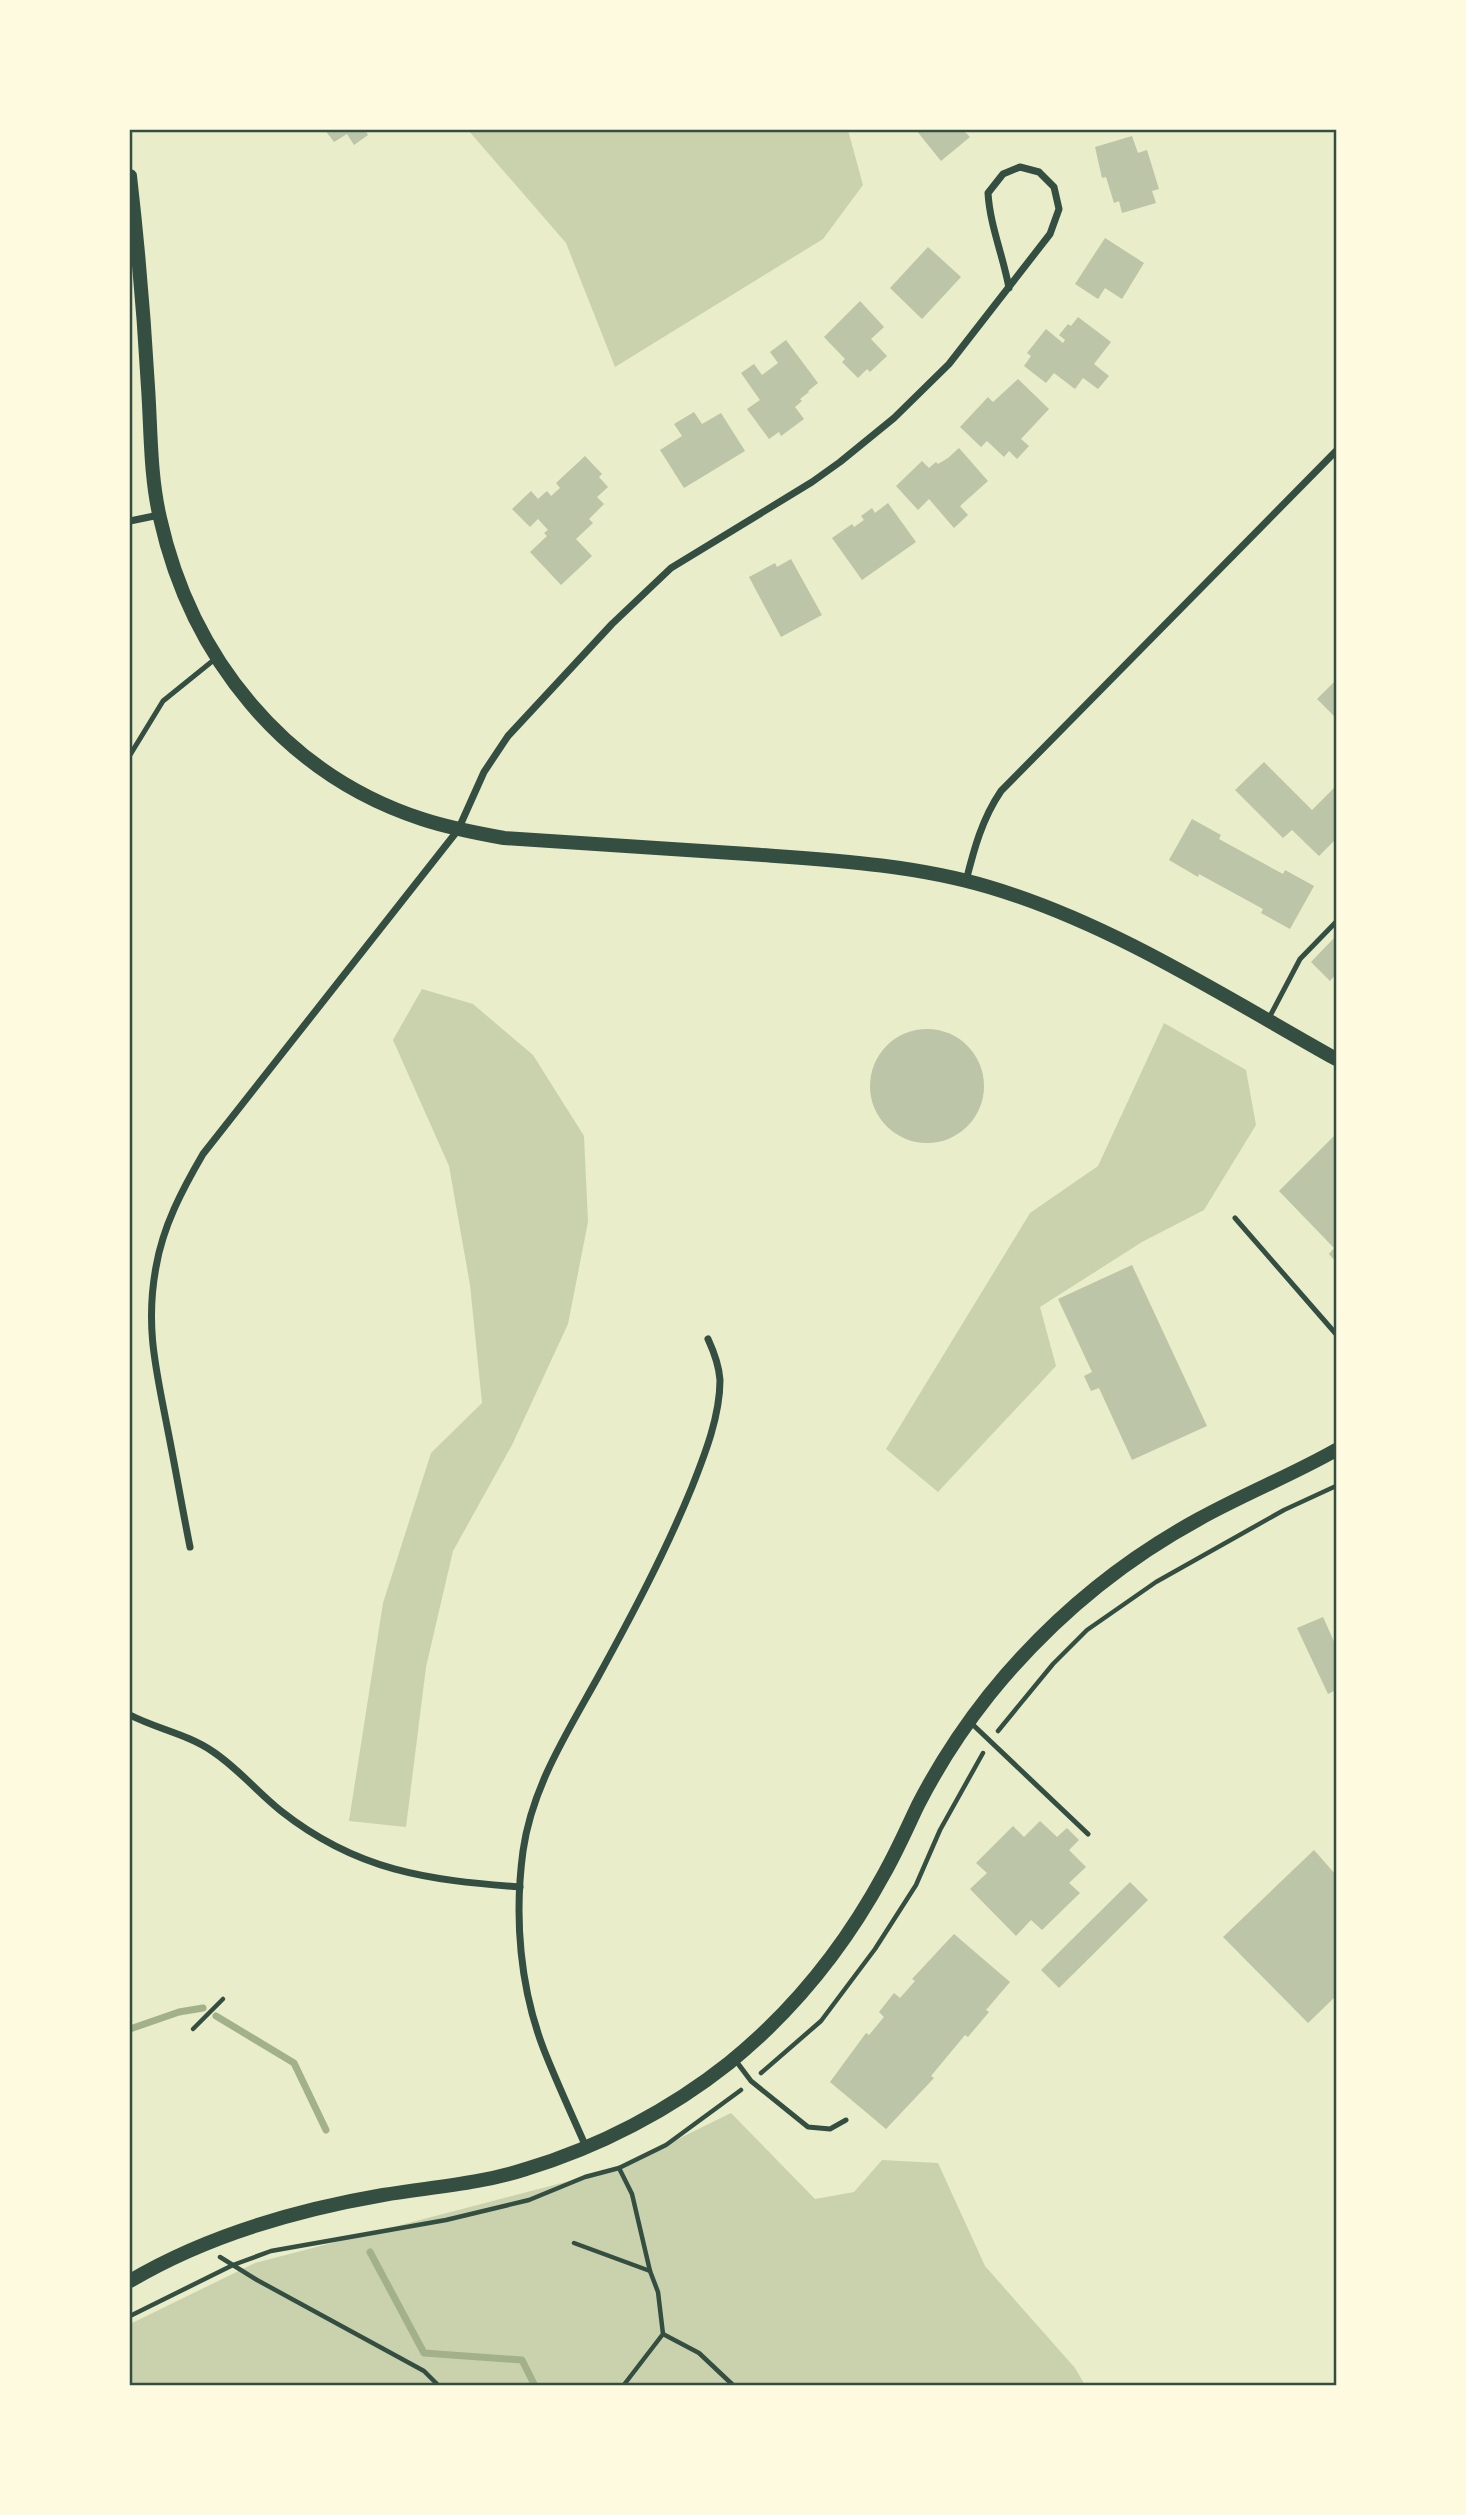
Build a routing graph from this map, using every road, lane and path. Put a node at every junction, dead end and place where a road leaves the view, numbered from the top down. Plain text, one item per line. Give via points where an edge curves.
1 (130, 176) edge
2 (1009, 288) junction
3 (1336, 451) edge
4 (159, 516) junction
5 (130, 521) edge
6 (216, 658) junction
7 (130, 755) edge
8 (458, 830) junction
9 (965, 881) junction
10 (1336, 922) edge
11 (1267, 1020) junction
12 (1336, 1059) edge
13 (1235, 1218) dead end
14 (1336, 1334) edge
15 (708, 1339) dead end
16 (1336, 1450) edge
17 (1336, 1486) edge
18 (190, 1547) dead end
19 (130, 1716) edge
20 (970, 1722) junction
21 (991, 1742) junction
22 (1088, 1835) dead end
23 (520, 1887) junction
24 (223, 1999) dead end
25 (193, 2029) dead end
26 (734, 2059) junction
27 (751, 2081) junction
28 (846, 2120) dead end
29 (586, 2147) junction
30 (619, 2168) junction
31 (574, 2244) dead end
32 (202, 2246) junction
33 (233, 2265) junction
34 (650, 2271) junction
35 (130, 2281) edge
36 (130, 2316) edge
37 (663, 2334) junction
38 (439, 2385) edge
39 (623, 2385) edge
40 (734, 2385) edge

1 - 4 main road
2 - 2 street via 1049,234 1059,209 1054,187 1038,172 1020,167 1003,174 988,193 989,218
2 - 8 street via 949,364 894,418 812,482 671,569 612,624 508,736 484,772
3 - 9 street via 1001,791 987,812
4 - 5 street
4 - 6 main road via 187,606
6 - 7 lane via 163,701
6 - 8 main road via 253,708 312,762 382,804
8 - 9 main road via 504,838 849,861
8 - 18 street via 203,1154 167,1227 156,1266 152,1347
9 - 11 main road via 1084,922
10 - 11 lane via 1300,959
11 - 12 main road
13 - 14 lane
15 - 23 street via 720,1379 705,1455 650,1581 547,1770 532,1809
16 - 20 main road via 1202,1517 1136,1557 1035,1642
17 - 21 path via 1156,1582 1087,1629
19 - 23 street via 211,1750 281,1811 360,1858 448,1882
20 - 21 lane
20 - 26 main road via 920,1801 885,1874 851,1929 776,2022
21 - 22 lane
21 - 27 path via 940,1830 916,1885 875,1949 821,2021
23 - 29 street via 520,1938 532,2013
24 - 25 path
26 - 27 lane
26 - 29 main road via 687,2094
27 - 28 lane via 808,2127 830,2129
27 - 30 path via 666,2145
29 - 32 main road via 526,2169 463,2184 326,2206
30 - 33 path via 529,2200 446,2220 271,2251
30 - 34 path via 632,2194
31 - 34 path
32 - 33 path
32 - 35 main road
33 - 36 path
33 - 38 path via 425,2371
34 - 37 path via 658,2292
37 - 39 path
37 - 40 path via 699,2353

